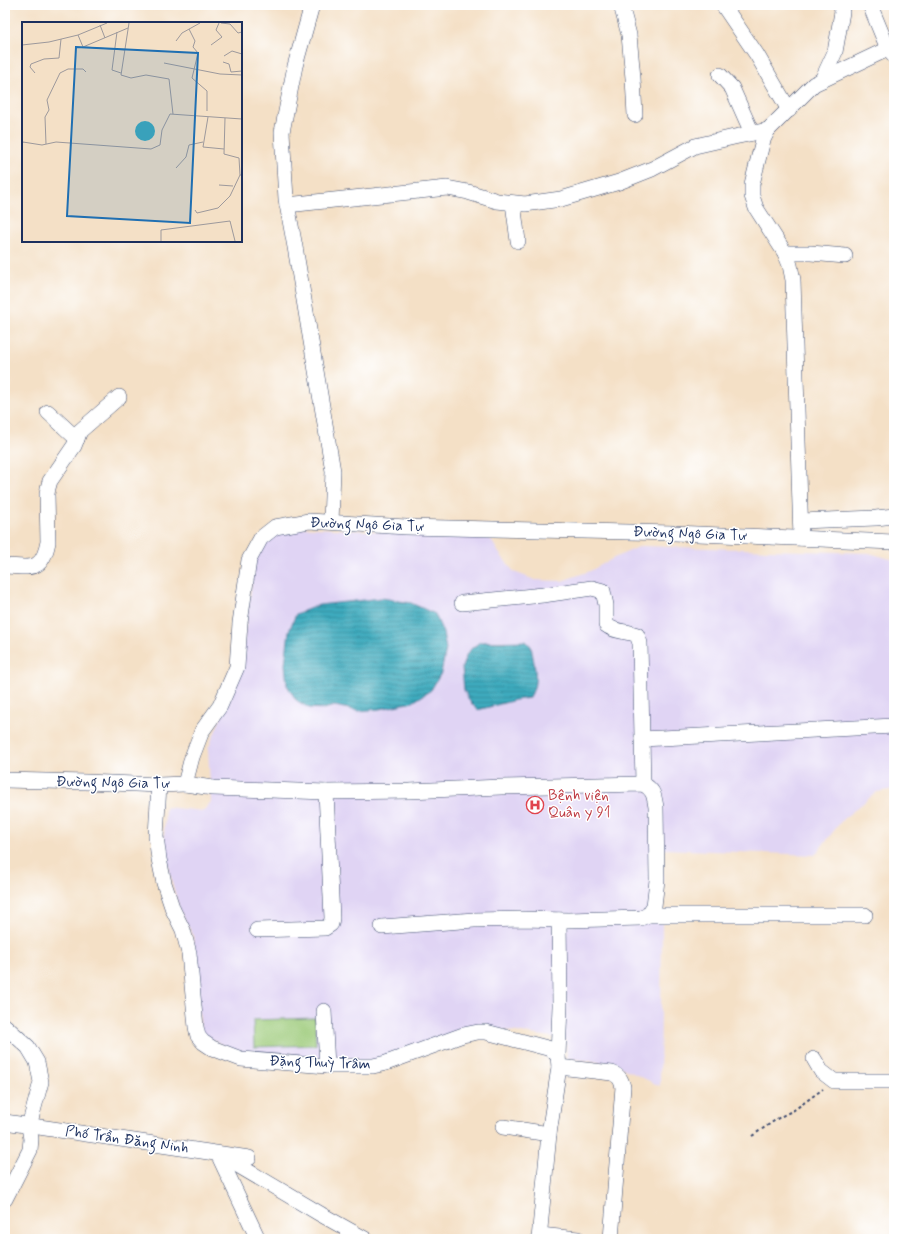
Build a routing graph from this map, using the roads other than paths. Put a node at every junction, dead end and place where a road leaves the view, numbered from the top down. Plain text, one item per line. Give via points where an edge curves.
1 (312, 5) edge
2 (621, 5) edge
3 (723, 5) edge
4 (841, 5) edge
5 (870, 5) edge
6 (892, 50) edge
7 (720, 75) dead end
8 (822, 80) junction
9 (789, 110) junction
10 (635, 115) dead end
11 (768, 130) junction
12 (752, 133) junction
13 (513, 203) junction
14 (287, 205) junction
15 (518, 241) dead end
16 (785, 253) junction
17 (845, 256) dead end
18 (119, 397) dead end
19 (48, 412) dead end
20 (77, 439) junction
21 (894, 516) edge
22 (801, 521) junction
23 (331, 522) junction
24 (801, 538) junction
25 (894, 542) edge
26 (5, 566) edge
27 (462, 603) dead end
28 (894, 726) edge
29 (642, 739) junction
30 (5, 780) edge
31 (185, 784) junction
32 (643, 784) junction
33 (159, 785) junction
34 (326, 792) junction
35 (648, 915) junction
36 (865, 915) dead end
37 (559, 920) junction
38 (382, 928) dead end
39 (257, 930) dead end
40 (324, 1011) dead end
41 (5, 1026) edge
42 (814, 1059) dead end
43 (559, 1061) junction
44 (327, 1066) junction
45 (894, 1081) edge
46 (5, 1122) edge
47 (30, 1126) junction
48 (502, 1127) dead end
49 (549, 1134) junction
50 (218, 1154) junction
51 (249, 1158) dead end
52 (5, 1199) edge
53 (540, 1237) edge
54 (258, 1239) edge
55 (365, 1239) edge
56 (578, 1239) edge
57 (611, 1239) edge

1 - 14 street via 295,66 282,132
2 - 10 street via 628,35
3 - 9 street via 757,55
4 - 8 street via 835,52
5 - 6 street
6 - 8 street
7 - 12 street via 732,88
8 - 9 street via 814,84
9 - 11 street
11 - 12 street
11 - 16 street via 759,155 752,184 752,196 756,208
12 - 13 street via 695,146 645,172 561,200
13 - 14 street via 447,188
13 - 15 street
14 - 23 street via 333,472
16 - 17 street
16 - 22 street via 792,280
18 - 20 street via 80,430
19 - 20 street
20 - 26 street via 50,481 48,542 40,562 32,567
21 - 22 street
22 - 24 street
23 - 24 street, Đường Ngô Gia Tự
23 - 31 street, Đường Ngô Gia Tự via 309,521 275,527 261,538 249,560 237,667 220,706 202,731
24 - 25 street, Đường Ngô Gia Tự
27 - 29 street via 543,596 592,588 602,591 606,605 606,625 613,630 637,636 640,643
28 - 29 street
29 - 32 street
30 - 33 street, Đường Ngô Gia Tự
31 - 33 street, Đường Ngô Gia Tự
31 - 34 street via 213,788
32 - 34 street
32 - 35 street via 649,787 654,795 656,807 657,880 654,906
33 - 44 street, Đặng Thuỳ Trâm via 156,836 159,859 164,883 183,930 189,953 198,1036 212,1048 241,1059
34 - 39 street via 331,924 325,928
35 - 36 street
35 - 37 street via 641,918
37 - 38 street via 474,920
37 - 43 street
40 - 44 street
41 - 47 street via 28,1047 37,1062 41,1082
42 - 45 street via 821,1071 834,1081
43 - 44 street, Đặng Thuỳ Trâm via 551,1049 478,1032 373,1066
43 - 49 street
43 - 57 street via 612,1073 622,1080
46 - 47 street, Phố Trần Đăng Ninh
47 - 50 street, Phố Trần Đăng Ninh
47 - 52 street via 30,1150
48 - 49 street
49 - 53 street
50 - 51 street, Phố Trần Đăng Ninh
50 - 54 street
50 - 55 street
53 - 56 street

